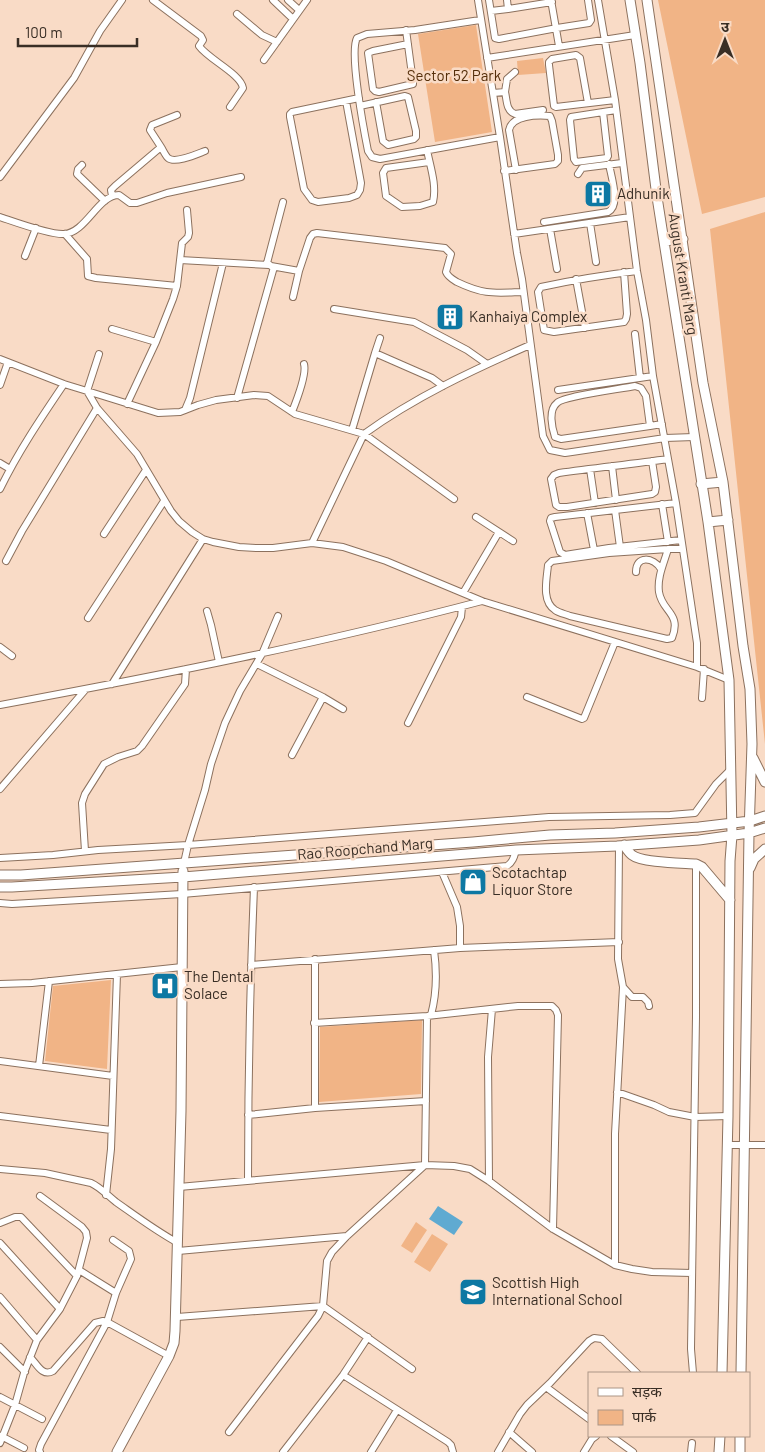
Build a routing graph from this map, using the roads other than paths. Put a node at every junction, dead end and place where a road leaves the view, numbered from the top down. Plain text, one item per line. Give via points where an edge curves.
1 (122, 0) edge
2 (153, 0) edge
3 (273, 0) edge
4 (288, 0) edge
5 (307, 0) edge
6 (478, 0) edge
7 (490, 0) edge
8 (507, 0) edge
9 (588, 0) edge
10 (598, 0) edge
11 (630, 0) edge
12 (647, 0) edge
13 (552, 1) edge
14 (508, 9) junction
15 (299, 10) junction
16 (491, 11) junction
17 (237, 14) dead end
18 (293, 19) junction
19 (480, 20) junction
20 (557, 28) junction
21 (406, 30) junction
22 (635, 35) junction
23 (605, 40) junction
24 (277, 42) junction
25 (408, 44) junction
26 (559, 46) junction
27 (487, 58) junction
28 (264, 60) dead end
29 (515, 72) dead end
30 (505, 92) junction
31 (493, 93) junction
32 (359, 98) junction
33 (615, 100) junction
34 (346, 101) junction
35 (376, 102) junction
36 (588, 103) junction
37 (230, 107) dead end
38 (361, 109) junction
39 (543, 110) dead end
40 (616, 110) junction
41 (603, 112) junction
42 (176, 115) dead end
43 (348, 115) junction
44 (500, 137) junction
45 (161, 147) junction
46 (427, 150) junction
47 (205, 151) dead end
48 (429, 162) junction
49 (622, 163) junction
50 (609, 164) junction
51 (82, 165) dead end
52 (516, 170) junction
53 (504, 171) junction
54 (578, 174) dead end
55 (0, 177) edge
56 (241, 177) dead end
57 (112, 196) junction
58 (105, 201) junction
59 (283, 202) dead end
60 (187, 210) dead end
61 (0, 217) edge
62 (630, 218) junction
63 (544, 222) dead end
64 (590, 223) junction
65 (36, 228) junction
66 (550, 228) junction
67 (65, 234) junction
68 (514, 234) junction
69 (683, 239) junction
70 (664, 241) junction
71 (25, 256) dead end
72 (180, 260) junction
73 (596, 262) dead end
74 (223, 263) junction
75 (271, 266) junction
76 (557, 269) dead end
77 (299, 271) junction
78 (636, 271) junction
79 (624, 272) junction
80 (576, 279) junction
81 (177, 286) junction
82 (523, 292) junction
83 (293, 297) dead end
84 (334, 309) dead end
85 (585, 328) junction
86 (112, 329) dead end
87 (635, 334) dead end
88 (380, 338) dead end
89 (156, 342) junction
90 (530, 345) junction
91 (375, 353) junction
92 (99, 354) dead end
93 (0, 359) edge
94 (8, 362) junction
95 (304, 364) dead end
96 (487, 364) junction
97 (653, 376) junction
98 (640, 378) junction
99 (64, 384) junction
100 (0, 385) edge
101 (443, 386) junction
102 (558, 390) dead end
103 (87, 391) junction
104 (236, 398) junction
105 (127, 404) junction
106 (97, 408) junction
107 (185, 410) junction
108 (292, 412) junction
109 (662, 424) junction
110 (650, 426) junction
111 (352, 430) junction
112 (364, 434) junction
113 (694, 437) junction
114 (665, 438) junction
115 (668, 459) junction
116 (652, 461) junction
117 (0, 463) edge
118 (612, 466) junction
119 (10, 469) junction
120 (590, 469) junction
121 (146, 470) junction
122 (723, 482) junction
123 (701, 484) junction
124 (0, 489) edge
125 (454, 499) dead end
126 (616, 500) junction
127 (164, 501) junction
128 (595, 503) junction
129 (676, 503) junction
130 (662, 504) junction
131 (615, 510) junction
132 (587, 513) junction
133 (476, 517) dead end
134 (728, 520) junction
135 (708, 522) junction
136 (499, 532) junction
137 (104, 534) dead end
138 (203, 539) junction
139 (681, 540) junction
140 (513, 541) dead end
141 (312, 543) junction
142 (668, 545) junction
143 (620, 547) junction
144 (682, 548) junction
145 (594, 550) junction
146 (6, 561) dead end
147 (661, 569) junction
148 (636, 572) dead end
149 (464, 593) junction
150 (482, 601) junction
151 (462, 606) junction
152 (207, 611) dead end
153 (278, 616) dead end
154 (88, 618) dead end
155 (615, 642) junction
156 (0, 647) edge
157 (262, 654) junction
158 (12, 656) dead end
159 (219, 662) junction
160 (257, 664) junction
161 (701, 668) junction
162 (186, 669) junction
163 (729, 680) junction
164 (112, 684) junction
165 (86, 689) junction
166 (323, 697) junction
167 (527, 697) dead end
168 (702, 698) dead end
169 (0, 705) edge
170 (343, 709) dead end
171 (408, 723) dead end
172 (292, 755) dead end
173 (752, 755) junction
174 (731, 769) junction
175 (765, 782) edge
176 (0, 789) edge
177 (765, 816) edge
178 (750, 821) junction
179 (732, 823) junction
180 (765, 828) edge
181 (750, 833) junction
182 (732, 835) junction
183 (188, 845) junction
184 (621, 846) junction
185 (765, 849) edge
186 (85, 850) junction
187 (516, 850) junction
188 (0, 858) edge
189 (184, 864) junction
190 (696, 864) junction
191 (749, 870) junction
192 (442, 872) junction
193 (0, 875) edge
194 (183, 877) junction
195 (0, 887) edge
196 (254, 887) junction
197 (182, 894) junction
198 (730, 900) junction
199 (0, 903) edge
200 (619, 942) junction
201 (460, 948) junction
202 (434, 950) junction
203 (314, 959) junction
204 (250, 965) junction
205 (182, 967) junction
206 (117, 974) junction
207 (49, 981) junction
208 (0, 984) edge
209 (622, 987) junction
210 (649, 1006) dead end
211 (492, 1009) junction
212 (429, 1016) junction
213 (314, 1023) junction
214 (0, 1061) edge
215 (39, 1066) junction
216 (113, 1076) junction
217 (617, 1092) junction
218 (426, 1101) junction
219 (315, 1108) junction
220 (248, 1115) junction
221 (0, 1116) edge
222 (728, 1116) junction
223 (695, 1117) junction
224 (111, 1130) junction
225 (728, 1145) junction
226 (745, 1145) junction
227 (765, 1145) edge
228 (425, 1165) junction
229 (0, 1169) edge
230 (248, 1181) junction
231 (489, 1181) junction
232 (179, 1187) junction
233 (106, 1195) junction
234 (40, 1196) dead end
235 (0, 1223) edge
236 (553, 1229) junction
237 (347, 1236) junction
238 (113, 1240) dead end
239 (0, 1243) edge
240 (178, 1247) junction
241 (615, 1265) junction
242 (78, 1273) junction
243 (692, 1273) junction
244 (116, 1293) junction
245 (0, 1297) edge
246 (323, 1306) junction
247 (60, 1309) junction
248 (176, 1317) junction
249 (107, 1322) junction
250 (368, 1337) junction
251 (37, 1340) junction
252 (0, 1347) edge
253 (169, 1356) junction
254 (30, 1357) junction
255 (412, 1369) dead end
256 (25, 1372) junction
257 (634, 1372) edge
258 (693, 1372) edge
259 (722, 1372) edge
260 (741, 1372) edge
261 (343, 1375) junction
262 (546, 1387) junction
263 (0, 1397) edge
264 (15, 1405) junction
265 (398, 1410) junction
266 (588, 1418) edge
267 (42, 1419) dead end
268 (229, 1432) dead end
269 (510, 1432) junction
270 (595, 1437) edge
271 (613, 1437) edge
272 (720, 1437) edge
273 (740, 1437) edge
274 (1, 1439) edge
275 (692, 1443) dead end
276 (24, 1448) dead end
277 (40, 1452) edge
278 (117, 1452) edge
279 (283, 1452) edge
280 (371, 1452) edge
281 (453, 1452) edge
282 (498, 1452) edge
283 (532, 1452) edge
284 (584, 1452) edge
285 (633, 1452) edge
286 (691, 1452) edge
287 (720, 1452) edge
288 (740, 1452) edge

1 - 55 street via 74,78
2 - 37 street via 202,36 199,46 203,52 243,83
3 - 18 street
4 - 15 street
5 - 15 street
6 - 19 street
7 - 16 street
8 - 14 street
9 - 20 street via 591,20 588,23
10 - 23 street
11 - 22 main road, August Kranti Marg
12 - 69 main road, August Kranti Marg
13 - 14 street
13 - 20 street
14 - 16 street
15 - 18 street
16 - 20 street via 495,38
17 - 24 street via 262,35
18 - 24 street
19 - 21 street
19 - 27 street
20 - 26 street
21 - 25 street
21 - 32 street via 357,38 354,47
22 - 23 street
22 - 70 main road, August Kranti Marg
23 - 26 street
23 - 33 street
24 - 28 street
25 - 25 street via 413,84 375,92 368,53
26 - 27 street
27 - 31 street
29 - 30 street via 507,80
30 - 31 street
30 - 39 street via 510,113
31 - 44 street
32 - 34 street
32 - 38 street
33 - 36 street
33 - 40 street
34 - 43 street
34 - 43 street via 290,114 304,189 312,200 349,198 360,190
35 - 35 street via 408,97 416,137 386,144
35 - 38 street
36 - 36 street via 554,106 548,65 552,59 580,58
38 - 43 street
38 - 46 street via 368,151 372,157 380,159
40 - 41 street
40 - 49 street
41 - 41 street via 571,117 576,162 607,158
42 - 45 street via 152,125 150,129
44 - 46 street
44 - 53 street
45 - 47 street via 172,160
45 - 57 street via 115,186
46 - 48 street
48 - 48 street via 386,168 383,172 386,196 402,207 433,202 435,195
49 - 50 street
49 - 62 street
50 - 54 street via 582,168
50 - 63 street via 615,196 612,210
51 - 58 street via 77,174
52 - 52 street via 558,162 550,116 522,118 510,124
52 - 53 street
53 - 68 street
56 - 57 street via 137,203 130,203 119,195
57 - 58 street
58 - 67 street via 82,225
59 - 75 street via 267,259
60 - 72 street via 189,233 182,243
61 - 65 street
62 - 64 street
62 - 78 street
64 - 66 street
64 - 73 street
65 - 67 street
65 - 71 street
66 - 68 street
66 - 76 street
67 - 81 street via 87,259 88,276
68 - 82 street
69 - 70 main road
69 - 122 main road, August Kranti Marg via 703,383
70 - 113 main road, August Kranti Marg
72 - 74 street
72 - 81 street
74 - 75 street
74 - 107 street
75 - 77 street
75 - 104 street
77 - 82 street via 310,238 313,234 322,233 445,248 451,254 446,272 449,277 482,292
77 - 83 street
78 - 79 street
78 - 97 street
79 - 80 street
79 - 85 street via 627,314 624,322
80 - 85 street
80 - 85 street via 541,286 538,292 543,326 544,330 554,332
81 - 89 street
82 - 90 street
84 - 96 street via 414,322
86 - 89 street
87 - 98 street
88 - 91 street
89 - 105 street
90 - 96 street
90 - 114 street via 543,436 550,450 572,452
91 - 101 street
91 - 111 street
92 - 103 street
93 - 94 street
94 - 99 street
94 - 100 street
95 - 108 street via 305,371
96 - 101 street
97 - 98 street
97 - 109 street
98 - 102 street
99 - 103 street
99 - 119 street
101 - 112 street
103 - 105 street
103 - 106 street
104 - 107 street via 216,400
104 - 108 street via 268,396
105 - 107 street via 158,413
106 - 121 street via 129,444
106 - 146 street
108 - 111 street
109 - 110 street
109 - 114 street
110 - 110 street via 646,396 641,388 635,386 567,398 557,403 552,411 553,432 561,439
111 - 112 street
112 - 125 street
112 - 141 street
113 - 114 street
113 - 123 main road, August Kranti Marg
114 - 115 street
115 - 116 street
115 - 129 street
116 - 118 street
116 - 126 street via 655,492
117 - 119 street
118 - 120 street
118 - 126 street
119 - 124 street
120 - 128 street
120 - 128 street via 558,473 551,479 559,507
121 - 127 street
121 - 137 street
122 - 123 main road
122 - 134 main road, August Kranti Marg
123 - 135 main road, August Kranti Marg
126 - 128 street
127 - 138 street via 179,521
127 - 154 street
129 - 130 street
129 - 139 street
130 - 131 street
130 - 142 street
131 - 132 street
131 - 143 street
132 - 145 street
132 - 145 street via 555,517 550,521 560,552 565,555
133 - 136 street
134 - 135 main road
134 - 173 main road, August Kranti Marg via 752,706
135 - 163 main road, August Kranti Marg
136 - 140 street
136 - 149 street
138 - 141 street via 256,548
138 - 164 street
139 - 142 street
139 - 144 street
141 - 149 street via 343,547 386,561
142 - 143 street
142 - 144 street
142 - 147 street
142 - 147 street via 552,560 548,565 546,596 549,605 570,616 672,638 676,629 673,617 659,591
143 - 145 street
144 - 161 street
147 - 148 street via 654,562 643,560 636,566
149 - 150 street
150 - 151 street
150 - 155 street
151 - 157 street
151 - 171 street via 462,618
152 - 159 street
153 - 157 street
155 - 161 street
155 - 167 street via 584,718
156 - 158 street
157 - 159 street
157 - 160 street
159 - 162 street
160 - 166 street
160 - 183 street via 225,723
161 - 163 street
161 - 168 street
162 - 164 street
162 - 186 street via 185,684 142,746 104,764 85,794 82,803
163 - 174 main road, August Kranti Marg
164 - 165 street
165 - 169 street
165 - 176 street
166 - 170 street
166 - 172 street
173 - 175 main road
173 - 178 main road, August Kranti Marg
174 - 179 main road, August Kranti Marg
174 - 183 street via 695,813 549,818
177 - 178 main road, Rao Roopchand Marg
178 - 179 main road, Rao Roopchand Marg
178 - 181 main road, August Kranti Marg
179 - 182 main road, August Kranti Marg
179 - 189 main road, Rao Roopchand Marg via 699,828 550,835
180 - 181 main road, Rao Roopchand Marg
181 - 182 main road, Rao Roopchand Marg
181 - 191 main road, August Kranti Marg
182 - 184 main road, Rao Roopchand Marg
182 - 198 main road, August Kranti Marg
183 - 186 street
183 - 189 street
184 - 187 main road, Rao Roopchand Marg
184 - 190 main road via 631,855 648,860
184 - 200 street
185 - 191 main road via 754,859
186 - 188 street
187 - 192 street via 514,859 507,866
187 - 194 main road, Rao Roopchand Marg
189 - 193 main road, Rao Roopchand Marg
189 - 194 main road
190 - 198 main road via 707,872
190 - 223 street
191 - 226 main road, August Kranti Marg
192 - 196 street
192 - 201 street via 457,907
194 - 195 main road, Rao Roopchand Marg
194 - 197 main road
196 - 197 street
196 - 204 street
197 - 199 street
197 - 205 main road
198 - 222 main road, August Kranti Marg
200 - 201 street
200 - 209 street
201 - 202 street
202 - 203 street
202 - 212 street via 436,988
203 - 204 street
203 - 213 street
204 - 220 street
205 - 206 street
205 - 232 main road
206 - 207 street
206 - 216 street
207 - 208 street
207 - 215 street
209 - 210 street via 632,996 643,997
209 - 217 street
211 - 212 street
211 - 231 street via 488,1057
211 - 236 street via 552,1006 558,1015
212 - 213 street
212 - 218 street
213 - 219 street
214 - 215 street
215 - 216 street
216 - 224 street
217 - 223 street via 669,1112
217 - 241 street
218 - 219 street
218 - 228 street
219 - 220 street
220 - 230 street
221 - 224 street
222 - 223 street
222 - 225 main road, August Kranti Marg
223 - 243 street
224 - 233 street
225 - 226 street
225 - 259 main road, August Kranti Marg
226 - 227 street
226 - 260 main road, August Kranti Marg
228 - 230 street
228 - 231 street via 462,1167
228 - 237 street
229 - 233 street via 45,1173 91,1183
230 - 232 street
231 - 236 street
232 - 240 main road
233 - 240 street
234 - 242 street via 86,1232
235 - 242 street via 21,1217
236 - 241 street
237 - 240 street
237 - 246 street via 327,1261
238 - 244 street via 131,1255
239 - 247 street
240 - 248 main road
241 - 243 street via 652,1272
242 - 244 street
242 - 247 street
243 - 258 street
244 - 249 street
245 - 251 street
246 - 248 street
246 - 250 street
246 - 268 street
247 - 251 street
248 - 253 main road via 174,1343
249 - 253 street
249 - 254 street via 95,1324 49,1373 40,1369
249 - 277 street via 41,1444
250 - 255 street
250 - 261 street
251 - 254 street
252 - 256 street
253 - 278 main road
254 - 256 street
256 - 264 street
257 - 262 street via 602,1339 594,1338
261 - 265 street
261 - 279 street
262 - 266 street
262 - 269 street via 520,1414
263 - 264 street
264 - 267 street
264 - 274 street
265 - 280 street
265 - 281 street via 448,1442
269 - 282 street
269 - 283 street
270 - 284 street
271 - 285 street
272 - 287 main road
273 - 288 main road
274 - 276 street
275 - 286 street

